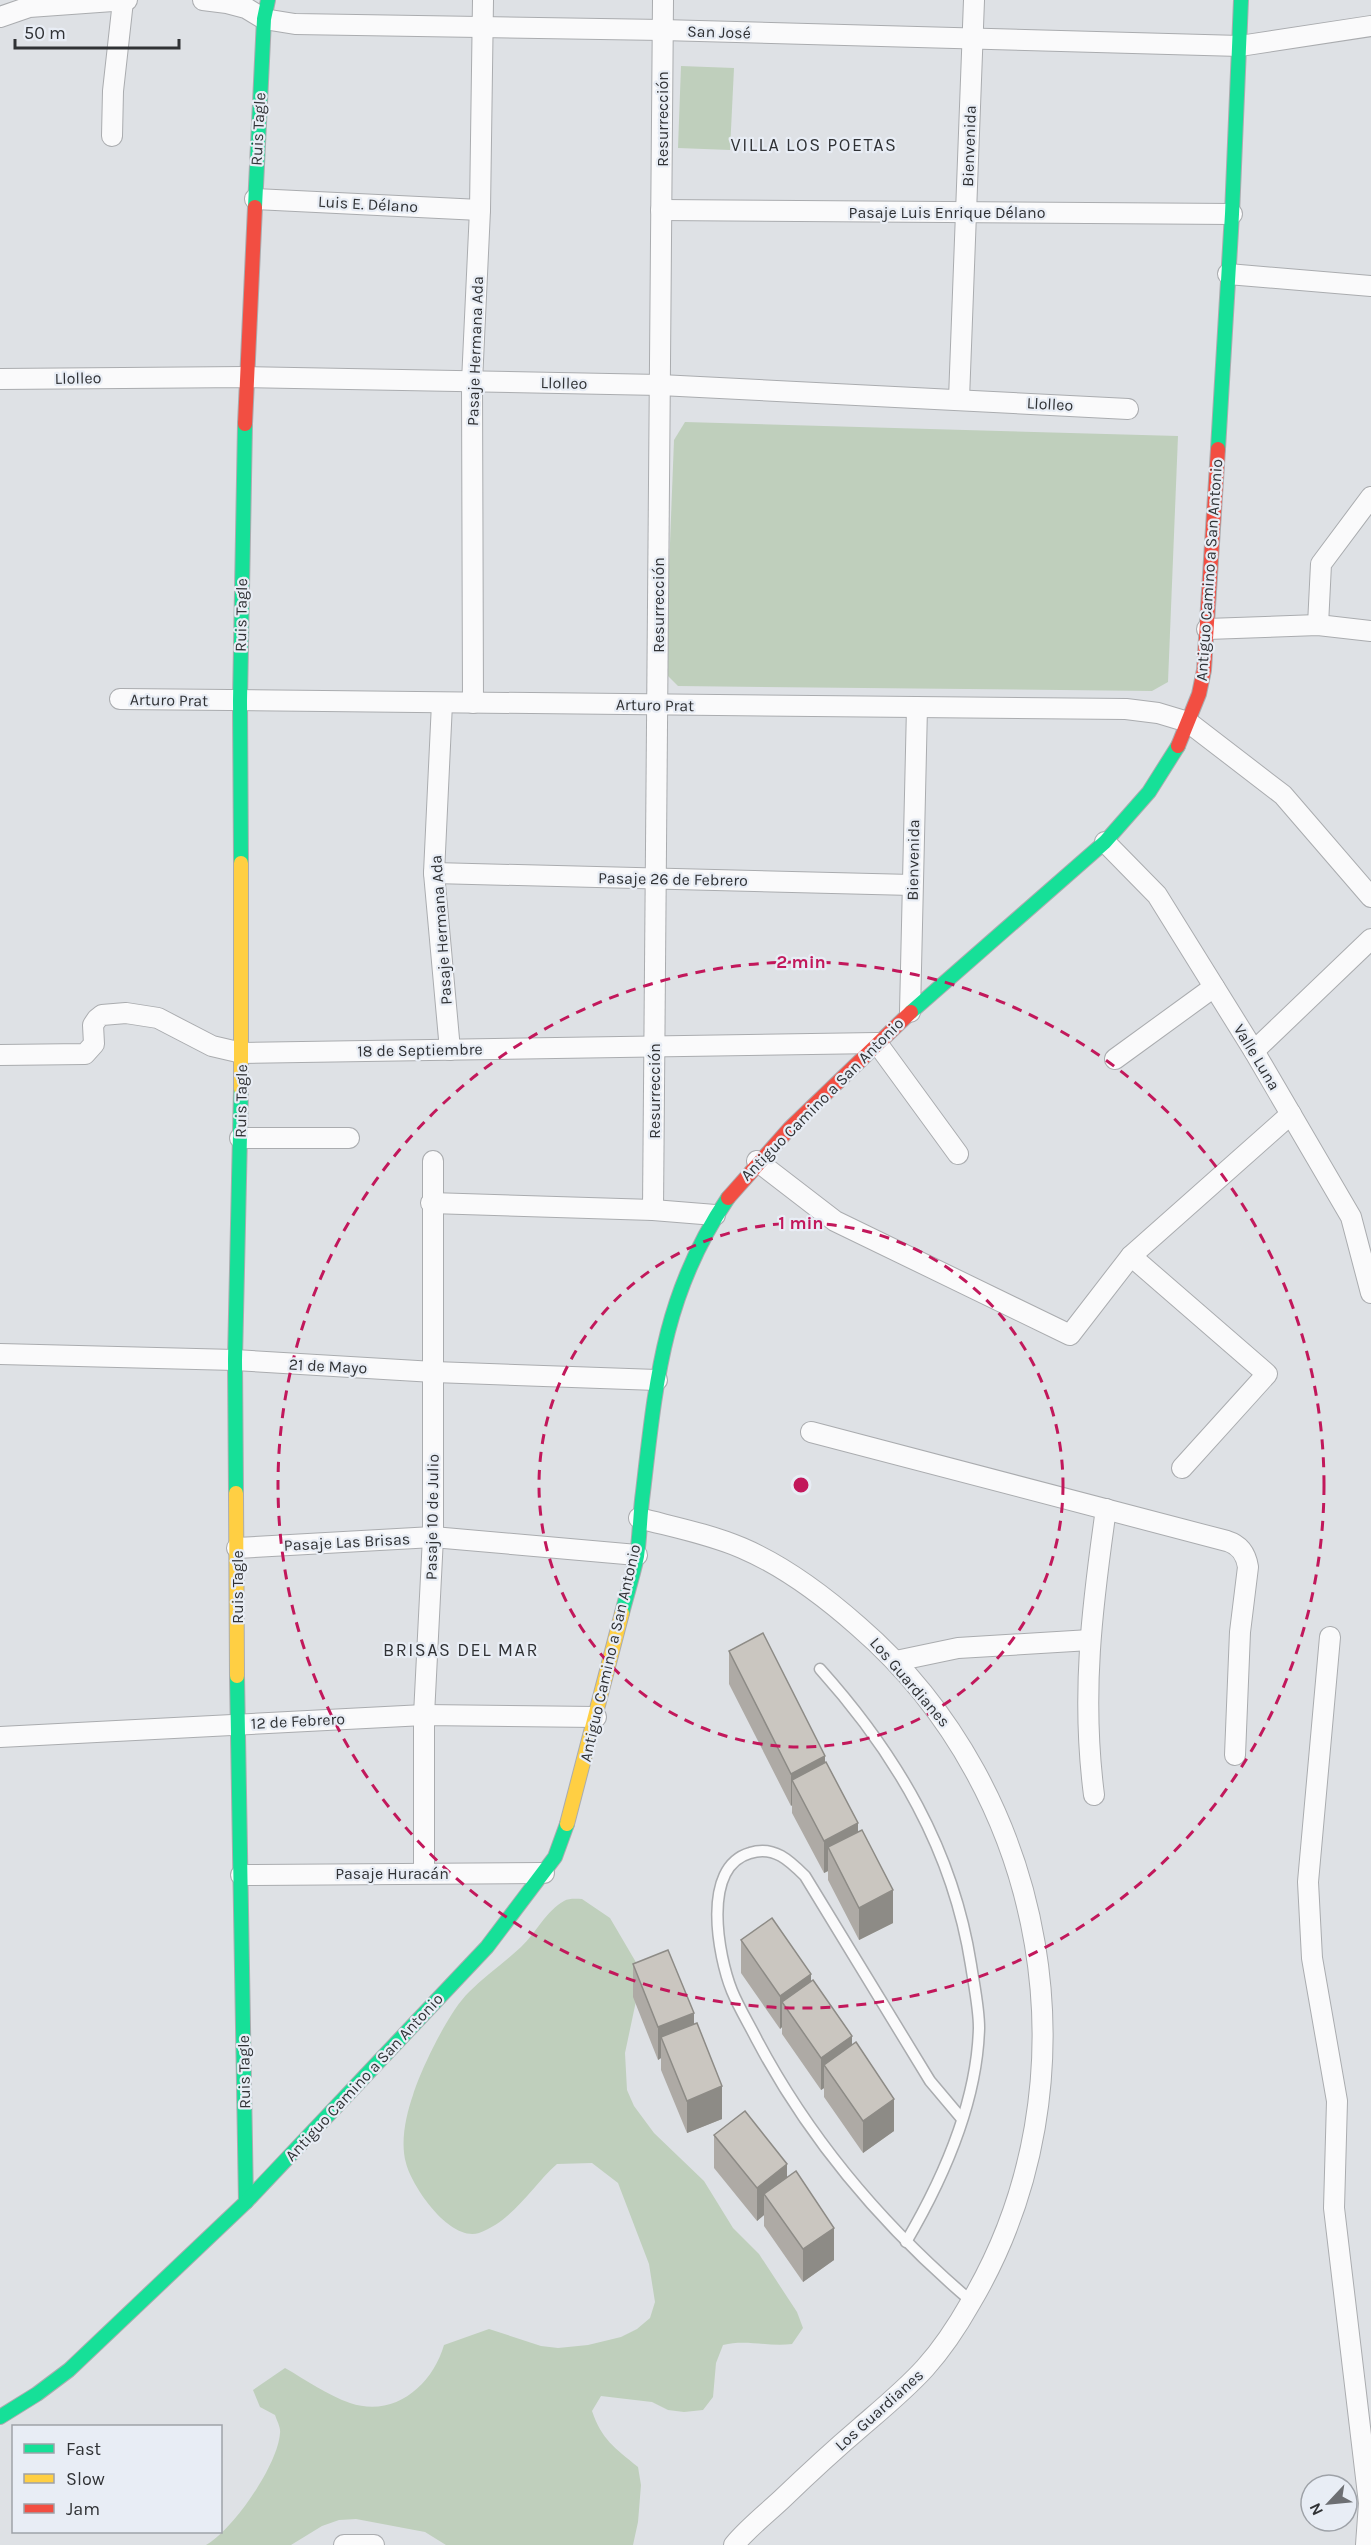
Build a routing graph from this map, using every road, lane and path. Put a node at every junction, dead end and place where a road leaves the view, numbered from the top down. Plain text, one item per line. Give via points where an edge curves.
1 (125, 0) edge
2 (203, 0) edge
3 (483, 0) edge
4 (663, 0) edge
5 (974, 0) edge
6 (1241, 0) edge
7 (266, 9) edge
8 (0, 17) edge
9 (1371, 26) edge
10 (481, 28) junction
11 (662, 30) junction
12 (973, 39) junction
13 (1240, 45) junction
14 (112, 136) dead end
15 (255, 199) junction
16 (480, 210) junction
17 (661, 210) junction
18 (966, 212) junction
19 (1232, 214) junction
20 (1228, 274) junction
21 (1371, 286) edge
22 (246, 377) junction
23 (0, 379) edge
24 (472, 382) junction
25 (660, 385) junction
26 (959, 399) junction
27 (1128, 409) dead end
28 (1371, 497) edge
29 (1318, 625) junction
30 (1207, 629) junction
31 (1371, 631) edge
32 (120, 699) dead end
33 (240, 701) junction
34 (442, 702) junction
35 (473, 703) junction
36 (657, 705) junction
37 (916, 707) junction
38 (1188, 722) junction
39 (1105, 842) junction
40 (434, 873) junction
41 (656, 878) junction
42 (912, 885) junction
43 (1371, 897) edge
44 (1371, 939) edge
45 (1214, 987) junction
46 (910, 1012) junction
47 (877, 1043) junction
48 (655, 1046) junction
49 (450, 1050) junction
50 (1254, 1051) junction
51 (242, 1053) junction
52 (0, 1055) edge
53 (1115, 1059) dead end
54 (1291, 1114) junction
55 (240, 1138) junction
56 (350, 1138) dead end
57 (958, 1154) dead end
58 (433, 1161) dead end
59 (756, 1161) junction
60 (431, 1203) junction
61 (653, 1210) junction
62 (715, 1215) junction
63 (1131, 1256) junction
64 (1371, 1293) edge
65 (0, 1354) edge
66 (235, 1360) junction
67 (434, 1372) junction
68 (657, 1380) junction
69 (811, 1432) dead end
70 (1182, 1468) dead end
71 (1107, 1509) junction
72 (639, 1518) junction
73 (433, 1537) junction
74 (237, 1548) junction
75 (636, 1555) junction
76 (1330, 1637) dead end
77 (1090, 1640) junction
78 (896, 1661) junction
79 (820, 1669) dead end
80 (424, 1715) junction
81 (596, 1717) junction
82 (237, 1724) junction
83 (0, 1737) edge
84 (1235, 1755) dead end
85 (1094, 1795) dead end
86 (424, 1872) junction
87 (544, 1873) junction
88 (241, 1875) junction
89 (962, 2119) junction
90 (246, 2202) junction
91 (906, 2242) junction
92 (971, 2301) junction
93 (0, 2417) edge
94 (344, 2545) edge
95 (374, 2545) edge
96 (734, 2545) edge
97 (1366, 2545) edge

1 - 8 street via 30,7
1 - 14 street via 113,91
2 - 7 street, San José
3 - 10 street, Pasaje Hermana Ada
4 - 11 street, Resurrección
5 - 12 street, Bienvenida
6 - 13 street, Antiguo Camino a San Antonio
7 - 10 street, San José via 295,24
7 - 15 street, Ruis Tagle
9 - 13 street, San José
10 - 11 street, San José
10 - 16 street, Pasaje Hermana Ada
11 - 12 street, San José
11 - 17 street, Resurrección
12 - 13 street, San José
12 - 18 street, Bienvenida
13 - 19 street, Antiguo Camino a San Antonio
15 - 16 street, Luis E. Délano
15 - 22 street, Ruis Tagle
16 - 24 street, Pasaje Hermana Ada
17 - 18 street, Pasaje Luis Enrique Délano
17 - 25 street, Resurrección
18 - 19 street, Pasaje Luis Enrique Délano
18 - 26 street, Bienvenida
19 - 20 street, Antiguo Camino a San Antonio
20 - 21 street
20 - 30 street, Antiguo Camino a San Antonio
22 - 23 street, Llolleo
22 - 24 street, Llolleo
22 - 33 street, Ruis Tagle
24 - 25 street, Llolleo
24 - 35 street, Pasaje Hermana Ada
25 - 26 street, Llolleo
25 - 36 street, Resurrección
26 - 27 street, Llolleo
28 - 29 street via 1321,564
29 - 30 street
29 - 31 street
30 - 38 street, Antiguo Camino a San Antonio via 1199,692
32 - 33 street, Arturo Prat
33 - 34 street, Arturo Prat
33 - 51 street, Ruis Tagle
34 - 35 street, Arturo Prat
34 - 40 street, Pasaje Hermana Ada
35 - 36 street, Arturo Prat
36 - 37 street, Arturo Prat
36 - 41 street, Resurrección
37 - 38 street, Arturo Prat via 1126,709
37 - 42 street, Bienvenida
38 - 39 street, Antiguo Camino a San Antonio via 1157,781
38 - 43 street via 1283,795
39 - 45 street, Valle Luna via 1157,895
39 - 46 street, Antiguo Camino a San Antonio
40 - 41 street, Pasaje 26 de Febrero
40 - 49 street, Pasaje Hermana Ada
41 - 42 street, Pasaje 26 de Febrero
41 - 48 street, Resurrección
42 - 46 street, Bienvenida
44 - 50 street
45 - 50 street, Valle Luna
45 - 53 street
46 - 47 street, Antiguo Camino a San Antonio
47 - 48 street, 18 de Septiembre
47 - 57 street
47 - 59 street, Antiguo Camino a San Antonio
48 - 49 street, 18 de Septiembre
48 - 61 street, Resurrección
49 - 51 street, 18 de Septiembre
50 - 54 street, Valle Luna
51 - 52 street, 18 de Septiembre via 212,1046 158,1018 126,1013 97,1019 93,1025 93,1044 85,1054
51 - 55 street, Ruis Tagle
54 - 63 street
54 - 64 street, Valle Luna via 1351,1217
55 - 56 street
55 - 66 street, Ruis Tagle
58 - 60 street, Pasaje 10 de Julio
59 - 62 street, Antiguo Camino a San Antonio
59 - 63 street via 835,1221 1070,1335
60 - 61 street
60 - 67 street, Pasaje 10 de Julio
61 - 62 street
62 - 68 street, Antiguo Camino a San Antonio via 683,1278
63 - 70 street via 1267,1374
65 - 66 street, 21 de Mayo
66 - 67 street, 21 de Mayo
66 - 74 street, Ruis Tagle
67 - 68 street, 21 de Mayo
67 - 73 street, Pasaje 10 de Julio
68 - 72 street, Antiguo Camino a San Antonio
69 - 71 street
71 - 77 street
71 - 84 street via 1234,1543 1244,1553 1248,1567 1240,1632
72 - 75 street, Antiguo Camino a San Antonio
72 - 78 street, Los Guardianes via 742,1548 778,1567 844,1614
73 - 74 street, Pasaje Las Brisas
73 - 75 street, Pasaje Las Brisas
73 - 80 street, Pasaje 10 de Julio
74 - 82 street, Ruis Tagle
75 - 81 street, Antiguo Camino a San Antonio
76 - 97 street via 1308,1882 1312,1958 1337,2101 1334,2208 1369,2503
77 - 78 street via 958,1648
77 - 85 street via 1087,1720
78 - 92 street, Los Guardianes via 954,1734 993,1804 1022,1881 1039,1960 1044,2039 1037,2117 1016,2203 990,2267
79 - 89 lane via 900,1773 937,1845 950,1881 969,1953 979,2028
80 - 81 street, 12 de Febrero
80 - 82 street, 12 de Febrero
80 - 86 street, Pasaje 10 de Julio
81 - 87 street, Antiguo Camino a San Antonio via 568,1822 555,1857
82 - 83 street, 12 de Febrero
82 - 88 street, Ruis Tagle
86 - 87 street, Pasaje Huracán
86 - 88 street, Pasaje Huracán
87 - 90 street, Antiguo Camino a San Antonio via 487,1947
88 - 90 street, Ruis Tagle
89 - 91 lane via 938,2182
89 - 91 lane via 930,2081 805,1876 790,1861 771,1851 751,1852 733,1863 722,1881 718,1931 722,1961 733,1993 767,2058 819,2140
90 - 93 street, Antiguo Camino a San Antonio via 69,2370
91 - 92 lane
92 - 96 street, Los Guardianes via 927,2366
94 - 95 street

